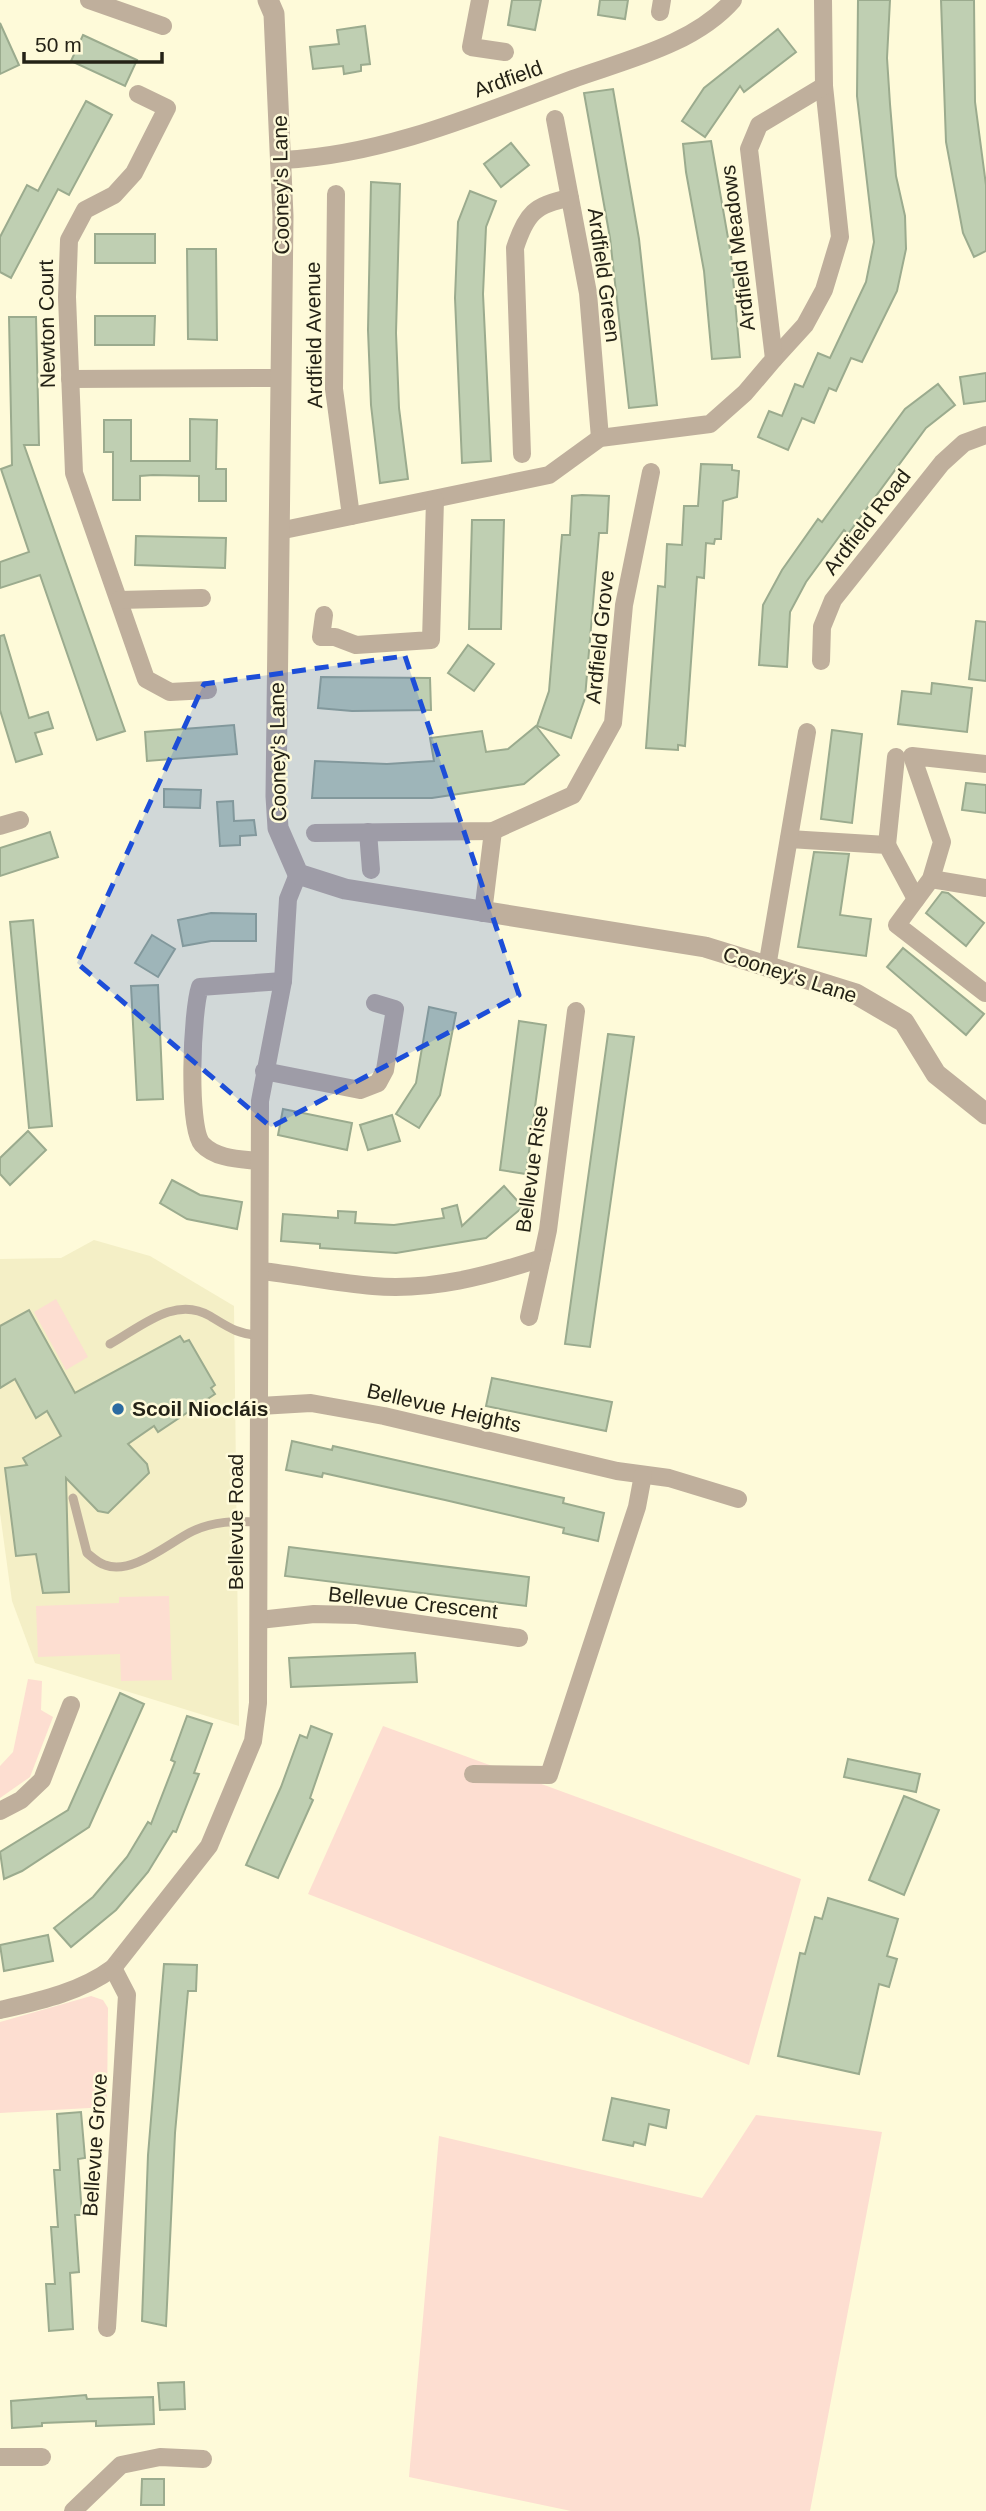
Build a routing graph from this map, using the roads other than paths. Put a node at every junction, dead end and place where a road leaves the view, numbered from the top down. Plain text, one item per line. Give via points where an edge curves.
1 (89, 0) edge
2 (268, 0) edge
3 (480, 0) edge
4 (733, 0) edge
5 (823, 0) edge
6 (163, 26) dead end
7 (505, 52) dead end
8 (824, 86) junction
9 (138, 94) dead end
10 (555, 119) dead end
11 (283, 160) junction
12 (336, 194) dead end
13 (570, 198) junction
14 (774, 359) junction
15 (280, 378) junction
16 (70, 379) junction
17 (986, 435) edge
18 (600, 438) junction
19 (522, 454) dead end
20 (651, 472) dead end
21 (435, 500) junction
22 (351, 516) junction
23 (279, 531) junction
24 (202, 598) dead end
25 (119, 600) junction
26 (324, 615) dead end
27 (821, 661) dead end
28 (208, 690) dead end
29 (807, 732) dead end
30 (896, 757) dead end
31 (986, 764) edge
32 (20, 820) dead end
33 (0, 826) edge
34 (493, 831) junction
35 (368, 832) junction
36 (315, 833) dead end
37 (789, 839) junction
38 (887, 845) junction
39 (371, 870) dead end
40 (298, 874) junction
41 (931, 879) junction
42 (986, 888) edge
43 (916, 899) junction
44 (483, 913) junction
45 (767, 967) junction
46 (283, 981) junction
47 (985, 993) edge
48 (375, 1003) dead end
49 (576, 1011) dead end
50 (264, 1071) junction
51 (986, 1114) edge
52 (258, 1161) junction
53 (542, 1258) junction
54 (261, 1271) junction
55 (529, 1317) dead end
56 (260, 1335) junction
57 (110, 1344) dead end
58 (260, 1406) junction
59 (643, 1475) junction
60 (73, 1498) dead end
61 (738, 1499) dead end
62 (257, 1522) junction
63 (259, 1620) junction
64 (520, 1638) dead end
65 (71, 1705) dead end
66 (473, 1774) dead end
67 (0, 1811) edge
68 (113, 1968) junction
69 (0, 2010) edge
70 (107, 2328) dead end
71 (0, 2457) edge
72 (42, 2457) dead end
73 (203, 2459) dead end
74 (73, 2511) edge

1 - 6 street
2 - 11 street, Cooney's Lane via 274,14
3 - 7 street via 471,47
4 - 11 street, Ardfield via 716,19 654,50 429,133 322,158
5 - 8 street, Ardfield Meadows
8 - 14 street, Ardfield Meadows via 840,237 824,290 805,325
8 - 14 street, Ardfield Meadows via 759,125 749,149
9 - 16 street, Newton Court via 167,108 134,173 114,195 85,210 69,240
10 - 13 street, Ardfield Green
11 - 15 street, Cooney's Lane
12 - 22 street, Ardfield Avenue via 334,389
13 - 18 street, Ardfield Green via 588,293
13 - 19 street via 534,210 522,226 515,248
14 - 18 street, Ardfield Meadows via 745,393 709,424
15 - 16 street
15 - 23 street, Cooney's Lane
16 - 25 street, Newton Court via 74,473
17 - 27 street, Ardfield Road via 964,443 942,463 833,600 822,628
18 - 21 street via 549,475
20 - 34 street, Ardfield Grove via 624,605 613,723 573,795
21 - 22 street
21 - 26 street via 431,640 356,645 321,637
22 - 23 street
23 - 40 street, Cooney's Lane via 276,796 278,828
24 - 25 street
25 - 28 street, Newton Court via 146,679 170,692
29 - 37 street
30 - 38 street
31 - 41 street via 912,756 942,842
32 - 33 street
34 - 35 street, Ardfield Grove
34 - 44 street
35 - 36 street, Ardfield Grove
35 - 39 street
37 - 38 street
37 - 45 street
38 - 43 street
40 - 44 street, Cooney's Lane via 345,889
40 - 46 street, Bellevue Road via 288,899
41 - 42 street
41 - 43 street
43 - 47 street via 897,925
44 - 45 street, Cooney's Lane via 705,947
45 - 51 street, Cooney's Lane via 856,994 904,1022 936,1074
46 - 50 street, Bellevue Road
46 - 52 street via 200,987 194,1005 193,1117 201,1143 220,1156
48 - 50 street via 395,1009 385,1070 378,1083 360,1090
49 - 53 street, Bellevue Rise
50 - 52 street, Bellevue Road
52 - 54 street, Bellevue Road
53 - 54 street, Bellevue Rise via 462,1281 420,1286 374,1286
53 - 55 street
54 - 56 street, Bellevue Road
56 - 57 lane via 240,1335 201,1311 180,1307
56 - 58 street, Bellevue Road
58 - 59 street, Bellevue Heights via 311,1403 384,1416
58 - 62 street, Bellevue Road
59 - 61 street, Bellevue Heights
59 - 66 street via 637,1507 549,1775
60 - 62 lane via 86,1553 106,1566 121,1567 159,1553 191,1531 209,1525
62 - 63 street, Bellevue Road
63 - 64 street, Bellevue Crescent via 357,1615
63 - 68 street, Bellevue Road via 257,1726 247,1756 209,1846
65 - 67 street via 43,1780
68 - 69 street, Bellevue Road via 96,1981
68 - 70 street, Bellevue Grove via 127,1994
71 - 72 street
73 - 74 street via 160,2457 121,2465

